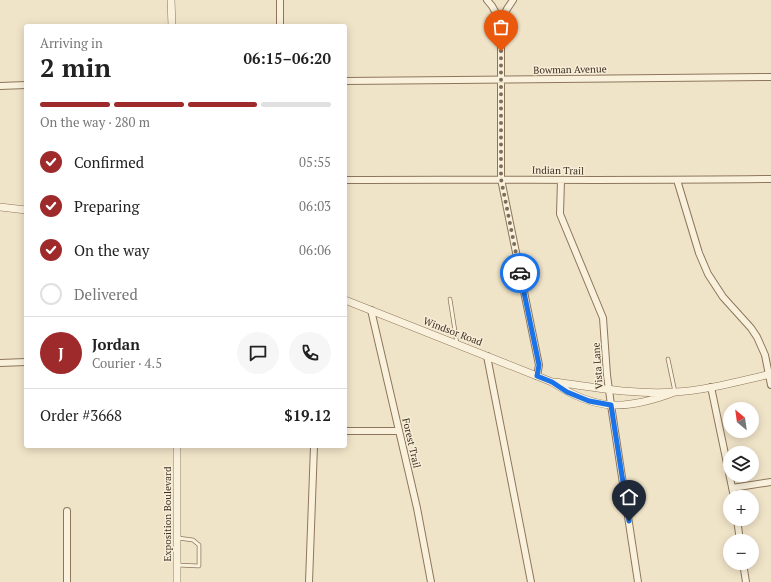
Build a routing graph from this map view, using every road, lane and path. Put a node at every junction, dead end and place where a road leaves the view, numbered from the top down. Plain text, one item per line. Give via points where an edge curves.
1 (171, 0) edge
2 (280, 0) edge
3 (487, 0) edge
4 (513, 0) edge
5 (500, 22) junction
6 (172, 24) edge
7 (280, 24) edge
8 (771, 77) edge
9 (502, 79) junction
10 (347, 81) edge
11 (24, 85) edge
12 (0, 86) edge
13 (501, 179) junction
14 (771, 179) edge
15 (347, 180) edge
16 (561, 180) junction
17 (677, 180) junction
18 (0, 207) edge
19 (24, 210) edge
20 (450, 299) dead end
21 (347, 301) edge
22 (371, 310) junction
23 (457, 344) junction
24 (487, 356) junction
25 (668, 359) dead end
26 (24, 362) edge
27 (0, 363) edge
28 (770, 374) edge
29 (537, 376) junction
30 (552, 382) junction
31 (771, 385) edge
32 (711, 388) junction
33 (609, 390) junction
34 (675, 392) junction
35 (611, 405) junction
36 (347, 430) edge
37 (398, 431) junction
38 (177, 448) edge
39 (314, 448) edge
40 (771, 482) edge
41 (732, 488) joint
42 (67, 511) dead end
43 (177, 538) junction
44 (177, 565) junction
45 (744, 570) edge
46 (67, 582) edge
47 (177, 582) edge
48 (309, 582) edge
49 (431, 582) edge
50 (531, 582) edge
51 (638, 582) edge
52 (746, 582) edge

1 - 6 street
2 - 7 street
3 - 5 street
4 - 5 street
5 - 9 street
8 - 9 street, Bowman Avenue
9 - 10 street, Bowman Avenue
9 - 13 street
11 - 12 street
13 - 15 street, Indian Trail
13 - 16 street, Indian Trail
13 - 29 street via 539,365
14 - 17 street, Indian Trail
16 - 17 street, Indian Trail
16 - 33 street, Vista Lane via 560,214 603,318
17 - 28 street via 708,274 723,297 758,337
18 - 19 street
20 - 23 lane
21 - 22 street, Windsor Road
22 - 23 street, Windsor Road
22 - 37 street, Forest Trail
23 - 24 street, Windsor Road
24 - 29 street, Windsor Road
24 - 50 street
25 - 34 lane
26 - 27 street
28 - 31 street
28 - 32 street, Windsor Road
29 - 30 street, Windsor Road
30 - 33 street, Windsor Road
30 - 35 street, Windsor Road via 567,392 589,401
32 - 34 street, Windsor Road
32 - 41 street
33 - 34 street, Windsor Road
33 - 35 street, Vista Lane
34 - 35 street, Windsor Road via 641,403
35 - 51 street, Vista Lane
36 - 37 street
37 - 49 street, Forest Trail via 417,508
38 - 43 street, Exposition Boulevard
39 - 48 street
40 - 41 street
42 - 46 street
43 - 44 street, Exposition Boulevard
43 - 44 lane via 193,540 199,545 199,566
44 - 47 street, Exposition Boulevard
45 - 52 street

